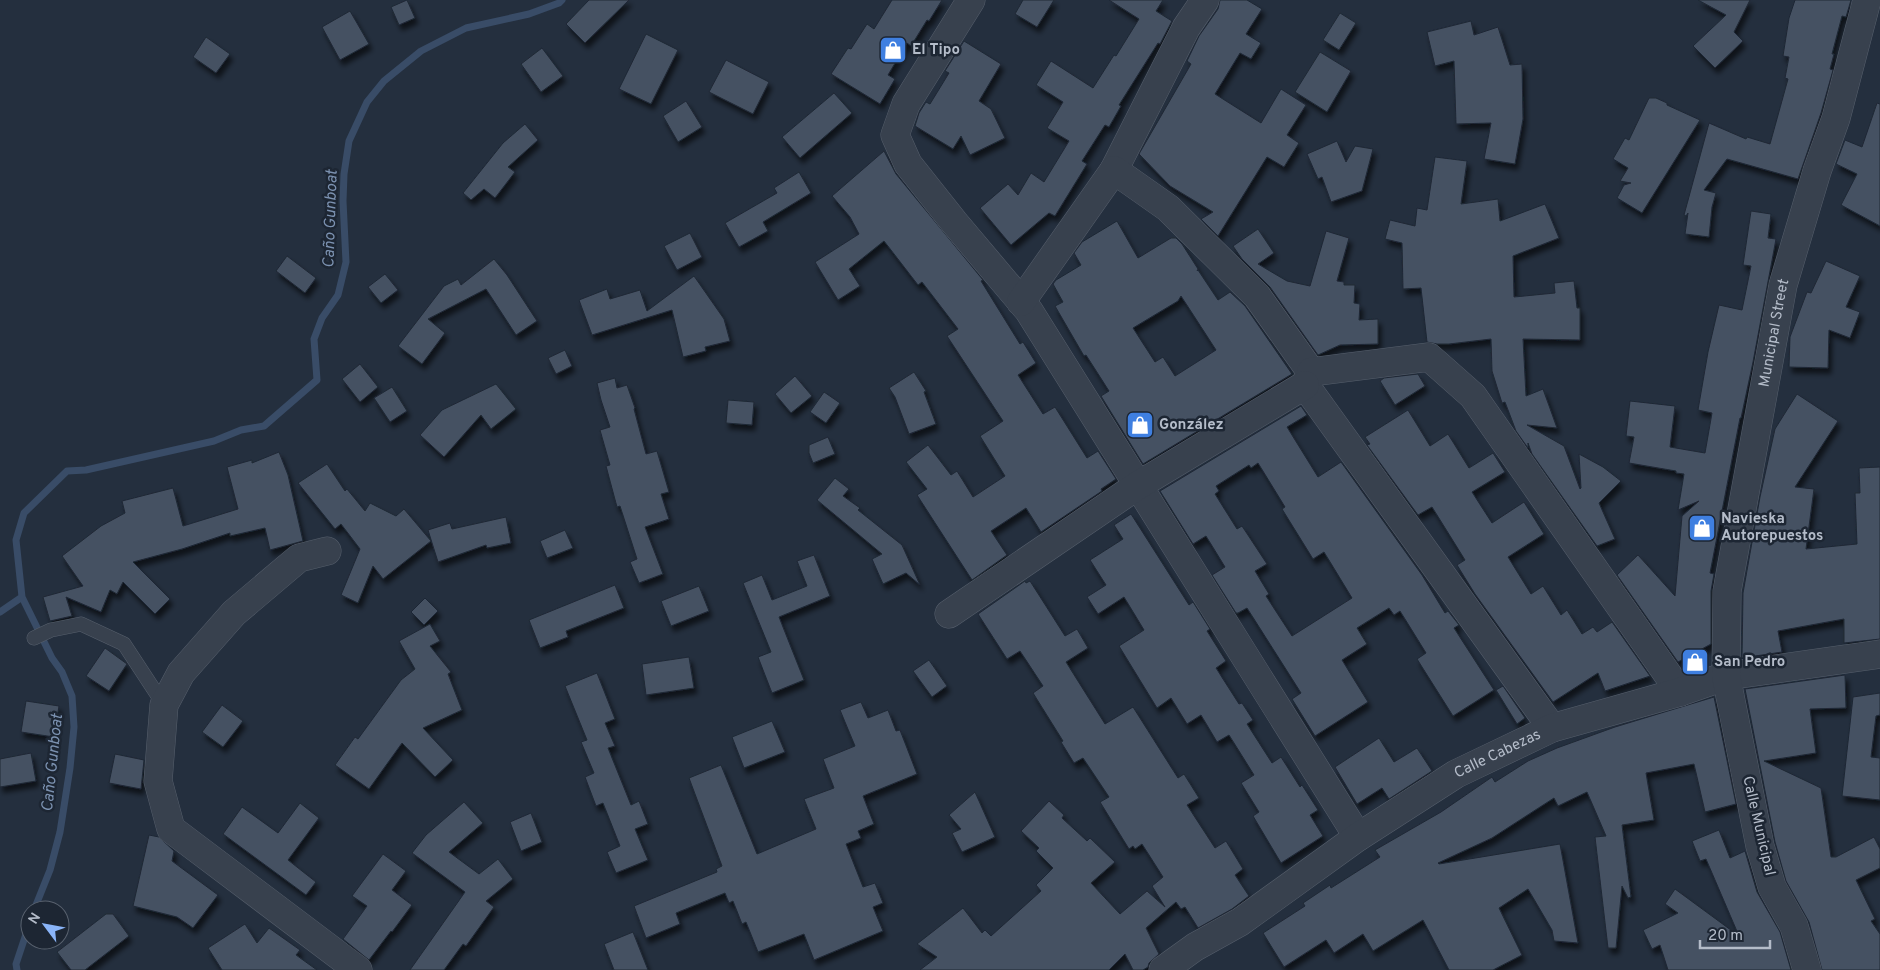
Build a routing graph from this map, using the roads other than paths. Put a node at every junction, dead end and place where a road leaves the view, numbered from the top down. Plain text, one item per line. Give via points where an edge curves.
1 (971, 0) edge
2 (1205, 0) edge
3 (1868, 0) edge
4 (1114, 170) junction
5 (1021, 302) junction
6 (1308, 379) junction
7 (1137, 486) junction
8 (327, 550) dead end
9 (949, 614) dead end
10 (34, 638) dead end
11 (1880, 654) edge
12 (1726, 676) junction
13 (1680, 692) junction
14 (164, 705) junction
15 (1552, 728) junction
16 (1358, 837) junction
17 (358, 970) edge
18 (1162, 970) edge
19 (1807, 970) edge

1 - 5 street via 906,104 895,135 908,164
2 - 4 street via 1186,28
3 - 12 street, Municipal Street via 1836,118 1784,285 1727,591
4 - 5 street
4 - 6 street via 1168,208 1257,296
5 - 7 street via 1029,310
6 - 7 street
6 - 13 street via 1429,357 1473,396
6 - 15 street
7 - 9 street
7 - 16 street
8 - 14 street via 299,558 234,613 181,673
10 - 14 lane via 51,630 81,624 124,644
11 - 12 street, Calle Cabezas
12 - 13 street, Calle Cabezas
12 - 19 street, Calle Municipal via 1760,846 1772,887 1794,926
13 - 15 street, Calle Cabezas
14 - 17 street via 158,781 171,829
15 - 16 street, Calle Cabezas via 1456,774
16 - 18 street, Calle Cabezas via 1240,922

